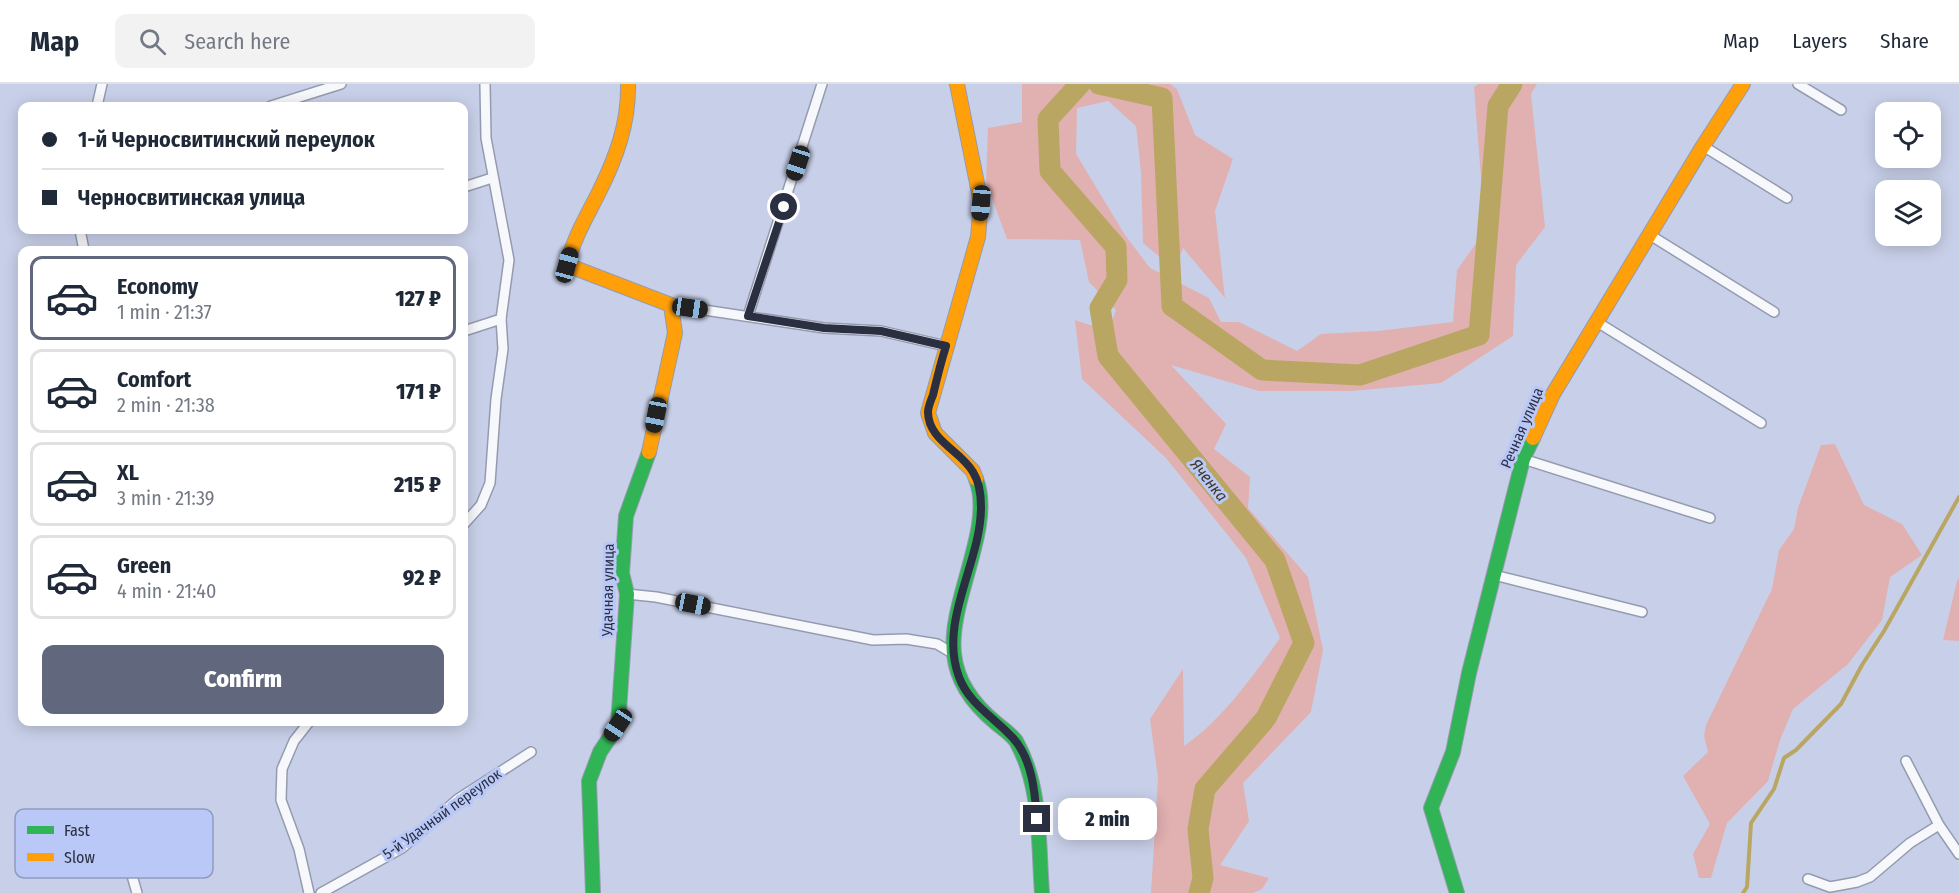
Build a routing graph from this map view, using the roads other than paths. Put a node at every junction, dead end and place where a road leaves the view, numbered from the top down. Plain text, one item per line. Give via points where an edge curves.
1 (102, 84) edge
2 (341, 84) edge
3 (485, 84) edge
4 (628, 84) edge
5 (822, 84) edge
6 (957, 84) edge
7 (1743, 84) edge
8 (1798, 84) edge
9 (98, 102) edge
10 (284, 102) edge
11 (1841, 110) dead end
12 (1702, 146) junction
13 (492, 178) junction
14 (468, 186) edge
15 (1787, 198) dead end
16 (1650, 235) junction
17 (671, 305) junction
18 (1773, 312) dead end
19 (748, 316) junction
20 (501, 319) junction
21 (1597, 322) junction
22 (468, 330) edge
23 (946, 346) junction
24 (1761, 423) dead end
25 (1523, 459) junction
26 (1710, 518) dead end
27 (468, 520) edge
28 (1494, 575) junction
29 (627, 594) junction
30 (1642, 612) dead end
31 (954, 654) junction
32 (306, 726) edge
33 (531, 752) dead end
34 (1906, 761) dead end
35 (1939, 825) junction
36 (1959, 854) edge
37 (133, 878) edge
38 (1808, 879) dead end
39 (137, 893) edge
40 (309, 893) edge
41 (321, 893) edge
42 (593, 893) edge
43 (1042, 893) edge
44 (1456, 893) edge

1 - 9 street
2 - 10 street
3 - 13 street via 486,138
4 - 17 street via 630,104 619,147 573,240 567,265
5 - 19 street
6 - 23 street via 981,203 978,237
7 - 12 street, Речная улица
8 - 11 street
12 - 15 street
12 - 16 street, Речная улица
13 - 14 street
13 - 20 street via 509,260
16 - 18 street
16 - 21 street, Речная улица
17 - 19 street
17 - 29 street, Удачная улица via 675,333 667,372 648,454 626,516 622,573
19 - 23 street via 824,328 881,331
20 - 22 street
20 - 27 street via 503,349 490,483 481,505
21 - 24 street
21 - 25 street, Речная улица via 1553,394
23 - 31 street via 928,412 934,433 973,471 980,489 981,510 955,621
25 - 26 street
25 - 28 street, Речная улица
28 - 30 street
28 - 44 street, Речная улица via 1453,753 1431,808
29 - 31 street via 873,640 906,639 937,644
29 - 42 street, Удачная улица via 618,725 600,752 589,781
31 - 43 street via 968,695 1014,738 1026,761 1034,786
32 - 40 street via 294,741 282,770 281,800 299,849
33 - 41 street, 5-й Удачный переулок via 458,799 402,848
34 - 35 street
35 - 36 street
35 - 38 street via 1910,843 1870,877 1830,887
37 - 39 street

